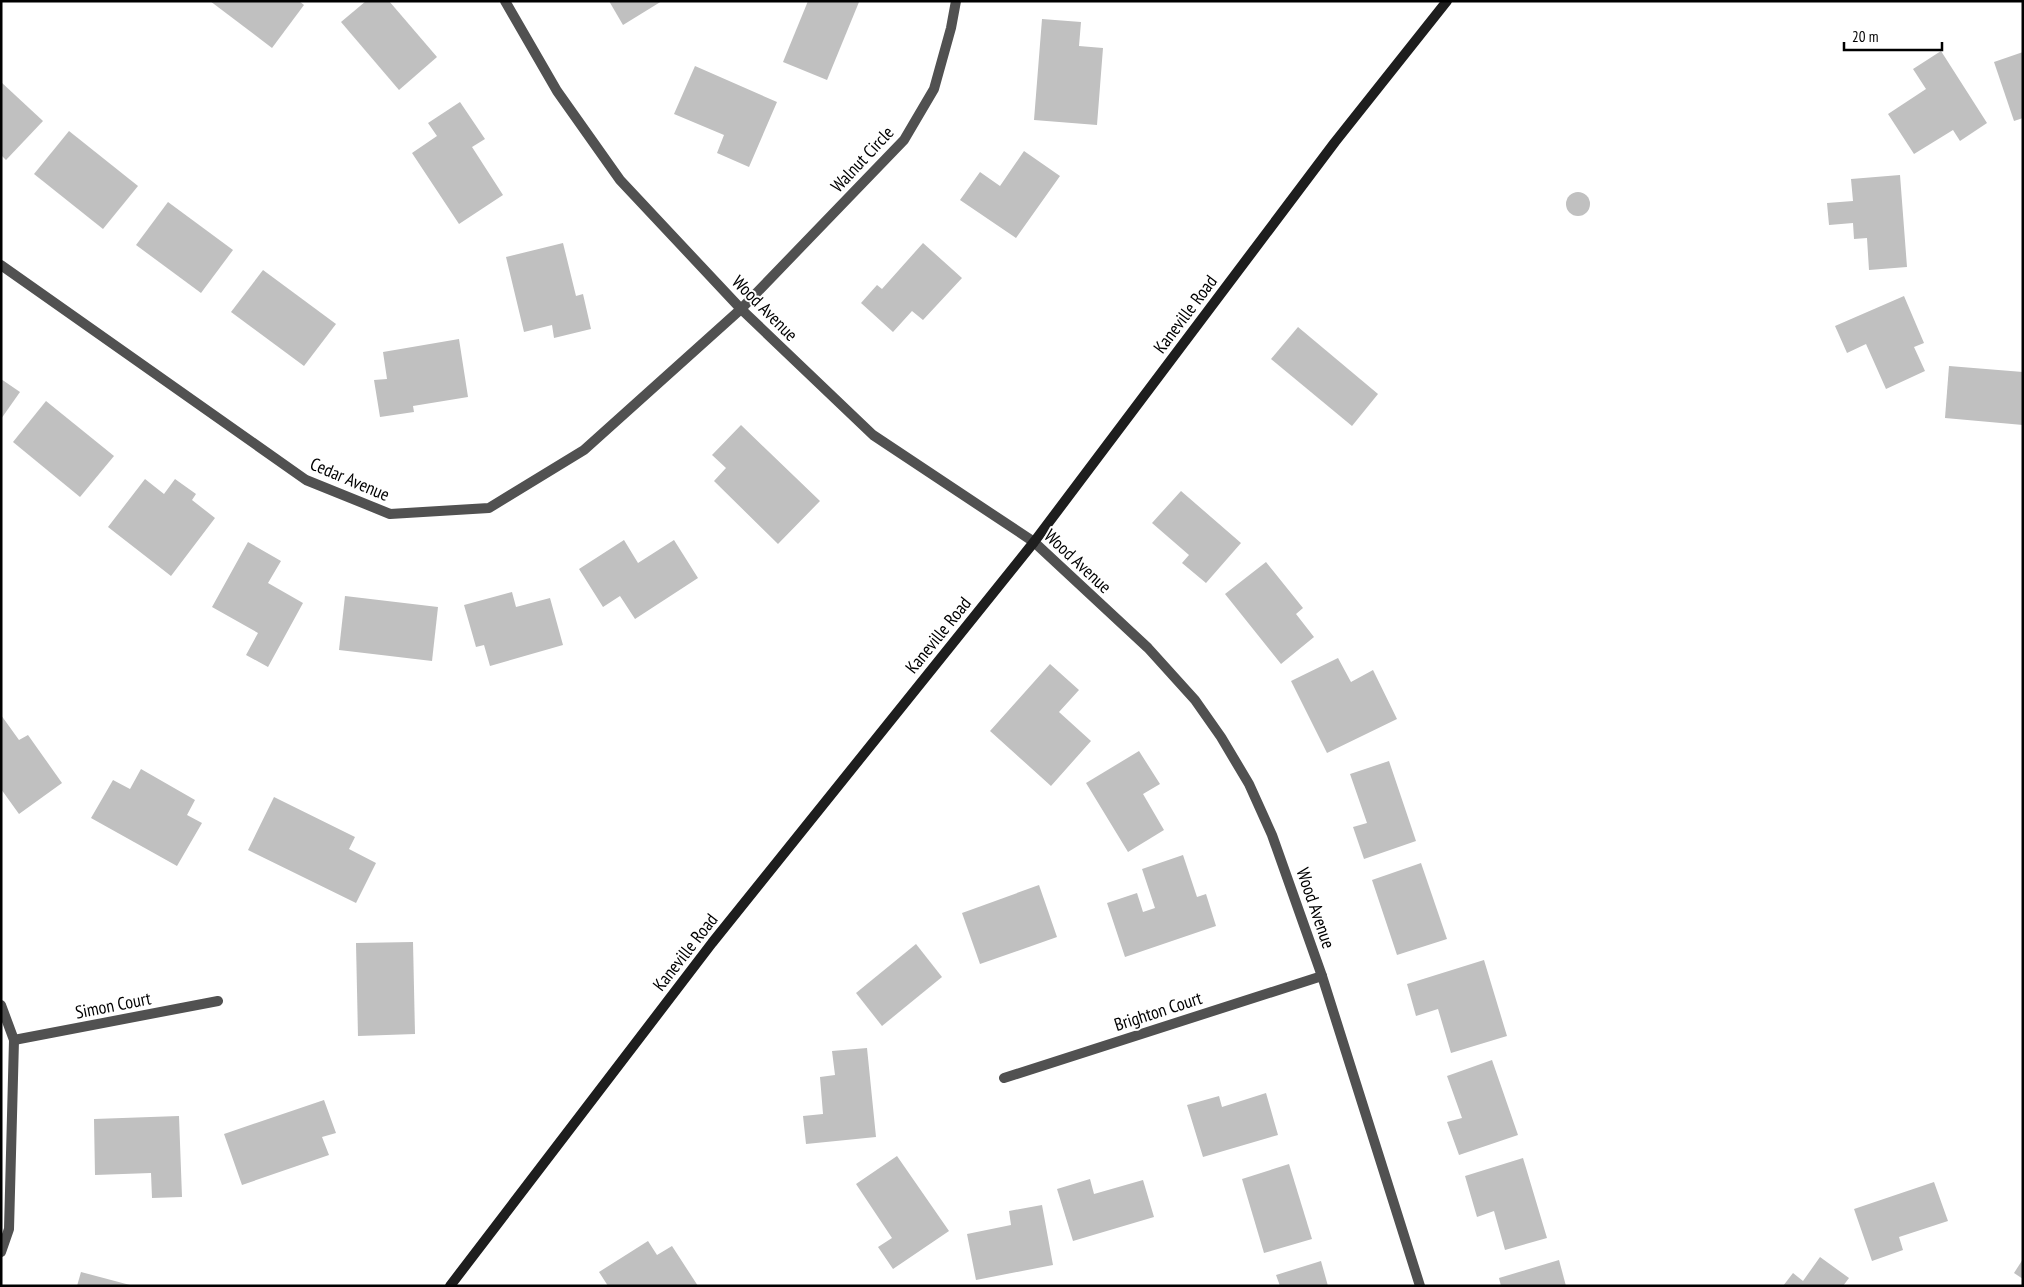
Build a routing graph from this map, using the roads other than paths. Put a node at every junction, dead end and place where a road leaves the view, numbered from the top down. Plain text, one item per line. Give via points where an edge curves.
1 (505, 1) edge
2 (956, 1) edge
3 (1447, 1) edge
4 (1, 265) edge
5 (741, 309) junction
6 (1034, 542) junction
7 (1322, 976) junction
8 (218, 1001) dead end
9 (1, 1005) edge
10 (14, 1040) junction
11 (1004, 1078) dead end
12 (1, 1252) edge
13 (450, 1286) edge
14 (1420, 1286) edge

1 - 5 street, Wood Avenue via 557,91 620,180
2 - 5 street, Walnut Circle via 934,89 904,140
3 - 6 main road, Kaneville Road via 1335,142
4 - 5 street, Cedar Avenue via 306,480 390,514 489,508 584,450
5 - 6 street, Wood Avenue via 872,434
6 - 7 street, Wood Avenue via 1148,648 1195,700 1221,737 1249,784 1272,834
6 - 13 main road, Kaneville Road via 712,943
7 - 11 street, Brighton Court
7 - 14 street, Wood Avenue
8 - 10 street, Simon Court
9 - 10 street
10 - 12 street via 9,1229

